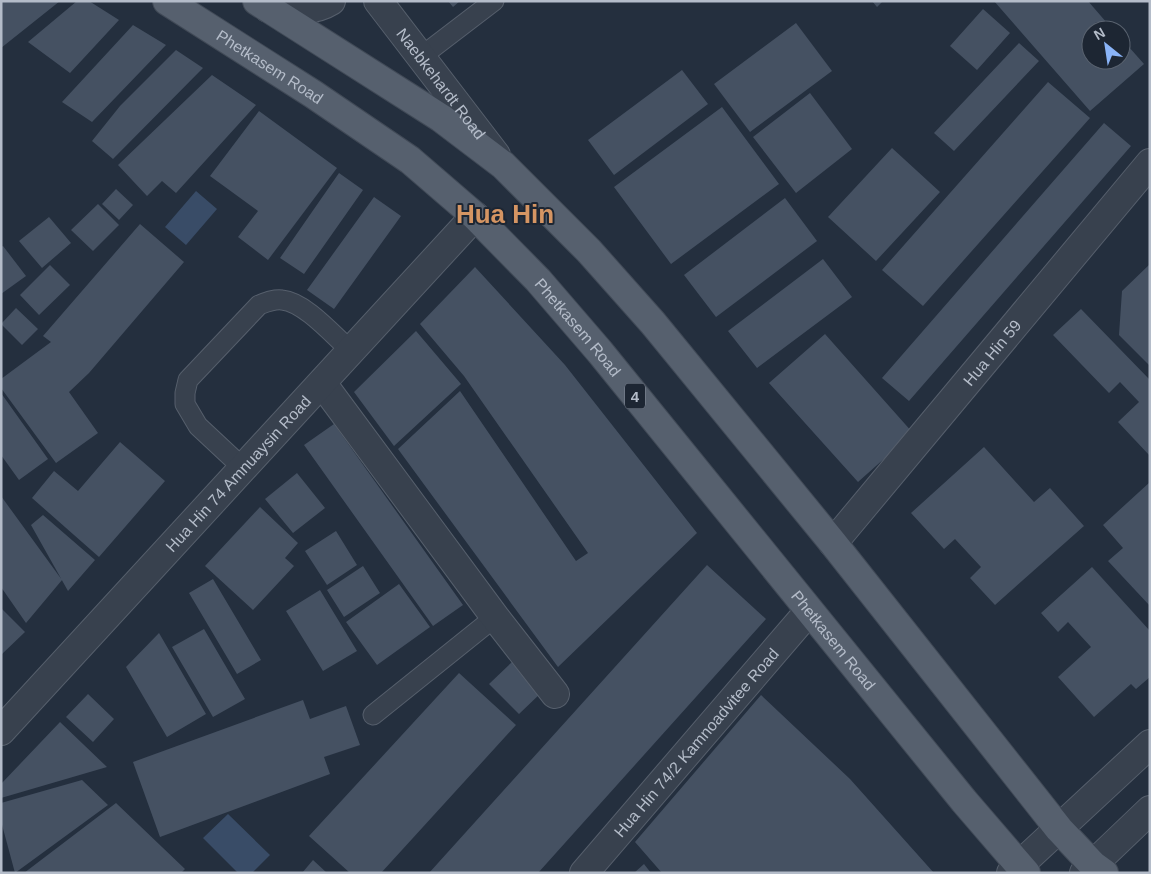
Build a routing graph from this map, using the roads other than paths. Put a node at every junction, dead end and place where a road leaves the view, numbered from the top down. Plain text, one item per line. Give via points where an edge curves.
1 (167, 1) edge
2 (331, 1) edge
3 (378, 1) edge
4 (494, 1) edge
5 (262, 5) edge
6 (422, 56) junction
7 (1150, 163) edge
8 (503, 165) junction
9 (475, 216) junction
10 (351, 351) junction
11 (322, 382) junction
12 (243, 468) junction
13 (833, 543) junction
14 (810, 611) junction
15 (495, 617) junction
16 (555, 694) dead end
17 (373, 715) dead end
18 (1, 730) edge
19 (1150, 744) edge
20 (1150, 810) edge
21 (1059, 829) junction
22 (1019, 870) edge
23 (1094, 870) edge
24 (584, 873) edge

1 - 9 main road, Phetkasem Road / 4 via 410,160
2 - 5 street via 298,11
3 - 6 street, Naebkehardt Road
4 - 6 lane
5 - 8 main road via 441,118
6 - 8 street, Naebkehardt Road
7 - 13 street, Hua Hin 59
8 - 13 main road via 589,251 653,323
9 - 10 street, Hua Hin 74 Amnuaysin Road
9 - 14 main road, Phetkasem Road / 4 via 538,280 594,345
10 - 11 street, Hua Hin 74 Amnuaysin Road
10 - 12 lane via 306,311 283,300 272,301 259,305 188,380 185,404 190,416
11 - 12 street, Hua Hin 74 Amnuaysin Road
11 - 15 street
12 - 18 street, Hua Hin 74 Amnuaysin Road
13 - 21 main road
14 - 22 main road, Phetkasem Road / 4
14 - 24 street, Hua Hin 74/2 Kamnoadvitee Road
15 - 16 street
15 - 17 lane
19 - 21 street
20 - 23 street
21 - 22 street
21 - 23 main road

